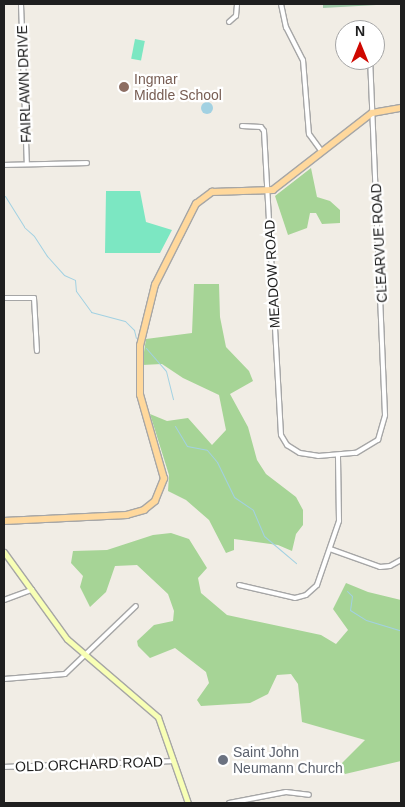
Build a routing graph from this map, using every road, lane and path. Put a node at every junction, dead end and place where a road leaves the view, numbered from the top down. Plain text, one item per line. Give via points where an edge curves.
1 (21, 4) edge
2 (237, 4) edge
3 (281, 4) edge
4 (229, 22) dead end
5 (370, 70) edge
6 (401, 108) edge
7 (372, 113) junction
8 (242, 126) dead end
9 (322, 152) junction
10 (87, 163) dead end
11 (27, 164) junction
12 (4, 165) edge
13 (268, 192) junction
14 (4, 298) edge
15 (37, 351) dead end
16 (338, 456) junction
17 (4, 521) edge
18 (330, 549) junction
19 (4, 552) edge
20 (401, 560) edge
21 (239, 585) dead end
22 (32, 590) junction
23 (4, 600) edge
24 (136, 606) dead end
25 (86, 656) junction
26 (4, 679) edge
27 (174, 761) junction
28 (4, 767) edge
29 (309, 795) dead end
30 (188, 803) edge
31 (229, 803) edge

1 - 11 street, FAIRLAWN DRIVE
2 - 4 street via 236,16
3 - 9 street via 286,27 303,60 309,134
5 - 7 street, CLEARVUE ROAD
6 - 7 main road
7 - 9 main road
7 - 16 street, CLEARVUE ROAD via 385,373 384,426 378,440 371,446
8 - 13 street, MEADOW ROAD via 261,127 264,131
9 - 13 main road via 284,184
10 - 11 street
11 - 12 street
13 - 16 street, MEADOW ROAD via 279,424 284,441 300,453
13 - 17 main road via 212,192 200,198 155,285 142,333 138,366 141,400 163,474 162,488 155,501 144,510 127,515
14 - 15 street via 34,298
16 - 18 street via 340,515
18 - 20 street via 380,567
18 - 21 street via 317,585 300,597
19 - 22 street
22 - 23 street
22 - 25 street via 67,639
24 - 25 street
25 - 26 street via 75,668 59,676
25 - 27 street via 152,710 163,725
27 - 28 street, OLD ORCHARD ROAD
27 - 30 street
29 - 31 street via 286,792

